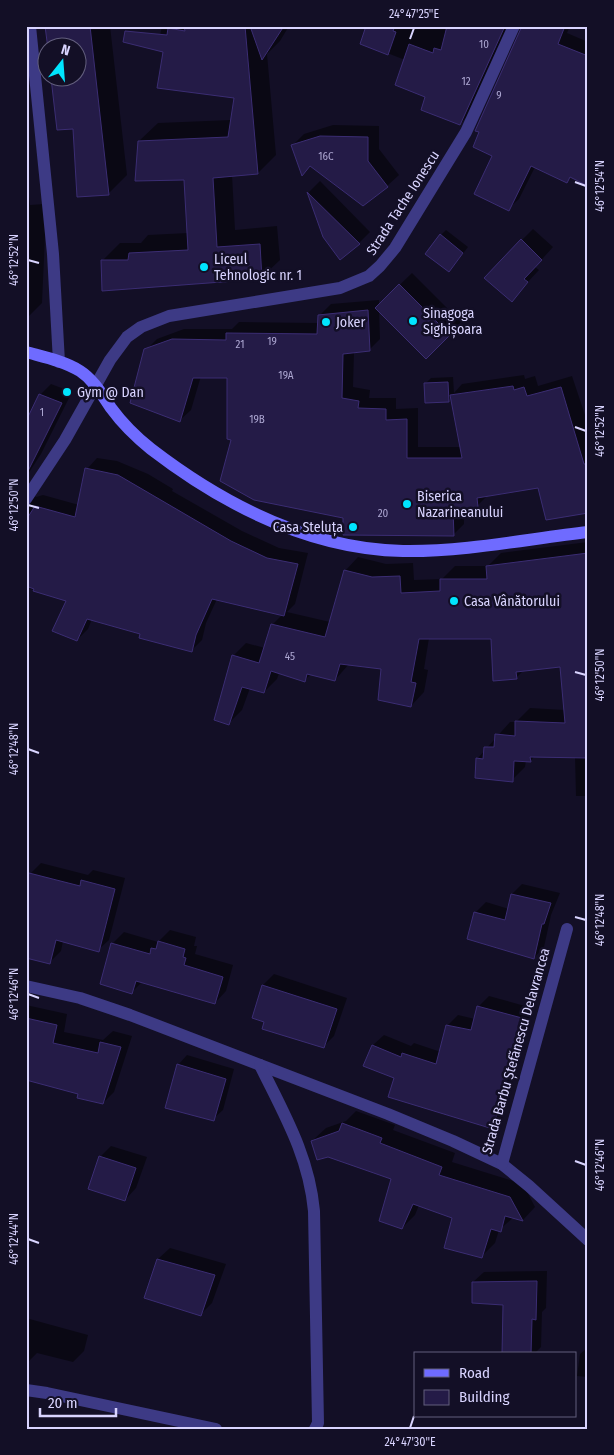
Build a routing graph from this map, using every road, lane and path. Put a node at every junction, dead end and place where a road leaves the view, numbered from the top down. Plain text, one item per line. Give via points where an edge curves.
1 (30, 26) edge
2 (514, 26) edge
3 (26, 352) edge
4 (59, 362) junction
5 (96, 386) junction
6 (26, 499) edge
7 (588, 532) edge
8 (567, 929) dead end
9 (26, 986) edge
10 (260, 1065) junction
11 (502, 1164) junction
12 (588, 1240) edge
13 (26, 1390) edge
14 (216, 1429) edge
15 (315, 1429) edge

1 - 4 street via 52,244
2 - 5 street, Strada Tache Ionescu via 462,139 395,248 375,271 340,288 153,321 127,337
3 - 4 main road
4 - 5 main road via 79,370
5 - 6 street, Strada Tache Ionescu
5 - 7 main road via 123,423 176,468 269,521 328,541 371,549 446,550
8 - 11 street, Strada Barbu Ștefănescu Delavrancea
9 - 10 street, Strada Barbu Ștefănescu Delavrancea via 80,998
10 - 11 street, Strada Barbu Ștefănescu Delavrancea via 388,1114
10 - 15 street via 302,1151 311,1183 318,1423
11 - 12 street
13 - 14 street

